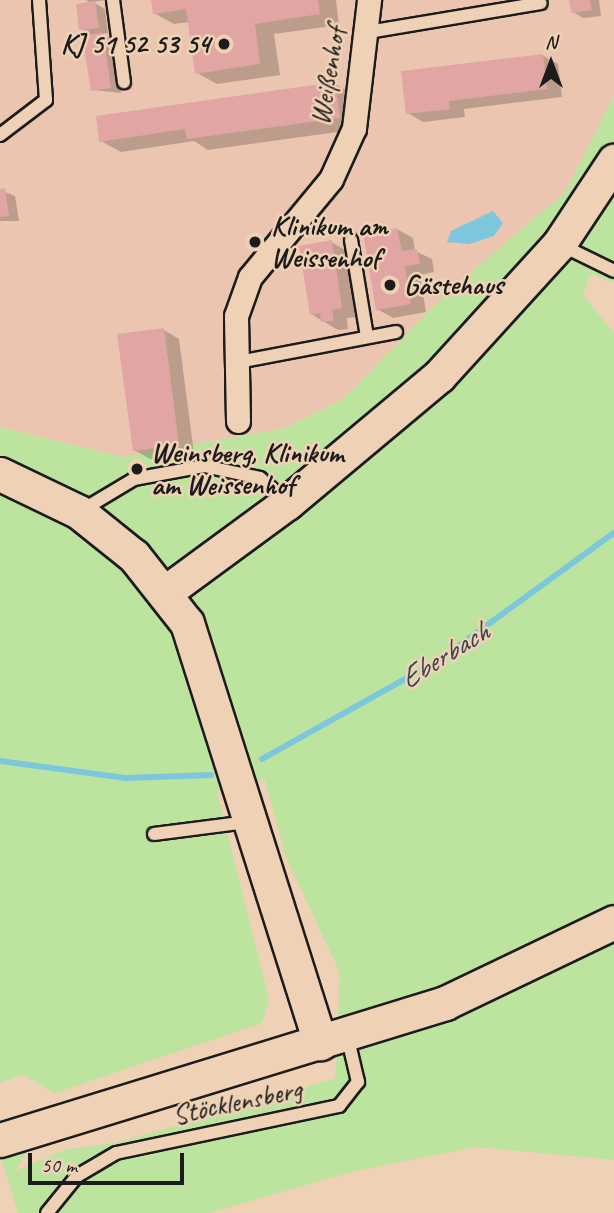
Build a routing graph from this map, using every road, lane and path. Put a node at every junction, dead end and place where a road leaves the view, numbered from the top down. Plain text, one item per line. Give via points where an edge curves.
1 (39, 0) edge
2 (113, 0) edge
3 (369, 0) edge
4 (541, 3) dead end
5 (368, 32) junction
6 (124, 82) dead end
7 (0, 135) edge
8 (614, 162) edge
9 (351, 240) dead end
10 (559, 244) junction
11 (614, 271) edge
12 (396, 332) dead end
13 (367, 337) junction
14 (232, 363) junction
15 (238, 421) dead end
16 (0, 474) edge
17 (287, 503) junction
18 (79, 512) junction
19 (167, 591) junction
20 (253, 821) junction
21 (154, 834) dead end
22 (614, 922) edge
23 (333, 1039) junction
24 (0, 1140) edge
25 (47, 1213) edge

1 - 7 lane via 46,100
2 - 6 lane
3 - 5 street, Weißenhof
4 - 5 lane
5 - 14 street, Weißenhof via 354,128 331,179 250,277 236,316
8 - 10 street
9 - 13 lane
10 - 11 lane
10 - 17 street via 439,376
12 - 13 lane
13 - 14 lane
14 - 15 street, Weißenhof
16 - 18 street
17 - 18 lane via 260,478 204,466 134,479 101,493
17 - 19 street
18 - 19 street
19 - 20 street via 202,656
20 - 21 lane
20 - 23 street
22 - 23 street via 445,1003
23 - 24 street
23 - 25 lane, Stöcklensberg via 358,1082 339,1106 116,1153 77,1176

